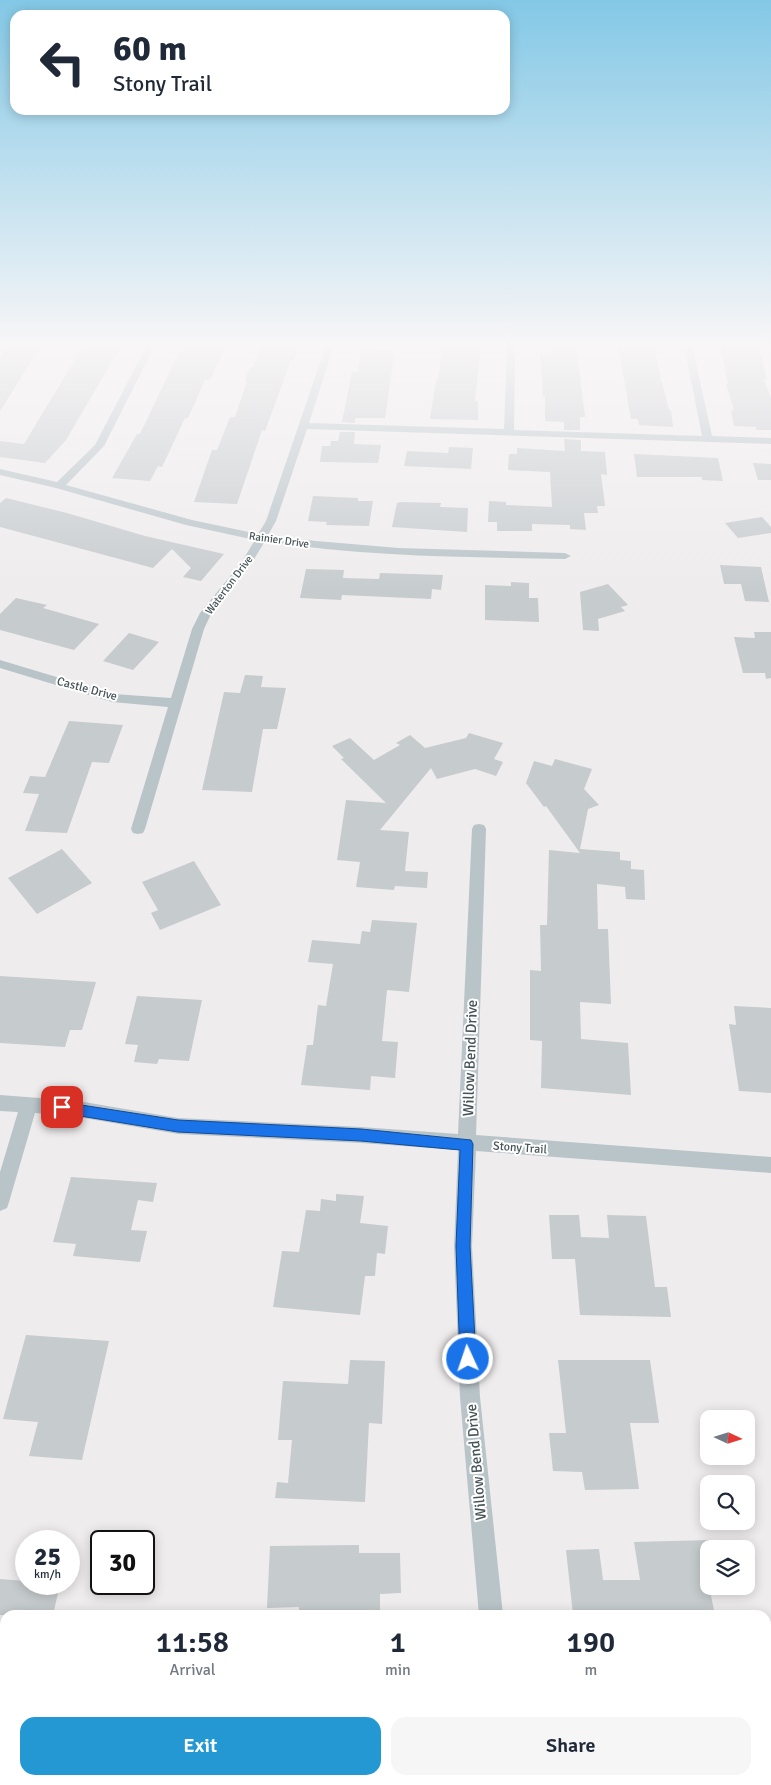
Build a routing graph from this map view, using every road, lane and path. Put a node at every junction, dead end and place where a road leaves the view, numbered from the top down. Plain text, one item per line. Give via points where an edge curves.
1 (108, 428) edge
2 (303, 428) edge
3 (383, 428) edge
4 (509, 428) edge
5 (706, 428) edge
6 (509, 432) junction
7 (708, 439) junction
8 (771, 441) edge
9 (0, 472) edge
10 (59, 486) junction
11 (262, 538) junction
12 (565, 556) dead end
13 (0, 664) edge
14 (176, 703) junction
15 (138, 829) dead end
16 (479, 829) dead end
17 (0, 1102) edge
18 (29, 1105) junction
19 (467, 1144) junction
20 (771, 1165) edge
21 (0, 1202) edge
22 (490, 1610) edge

1 - 10 street via 99,446
2 - 11 street, Waterton Drive
3 - 6 street
4 - 6 street
5 - 7 street
6 - 7 street
7 - 8 street
9 - 10 street, Rainier Drive
10 - 11 street, Rainier Drive via 177,521
11 - 12 street, Rainier Drive via 352,550
11 - 14 street, Waterton Drive via 246,564 206,613 198,629
13 - 14 street, Castle Drive via 112,698
14 - 15 street, Waterton Drive
16 - 19 street, Willow Bend Drive
17 - 18 street, Stony Trail
18 - 19 street, Stony Trail via 78,1109 178,1126
18 - 21 street
19 - 20 street, Stony Trail
19 - 22 street, Willow Bend Drive via 463,1246 470,1397

